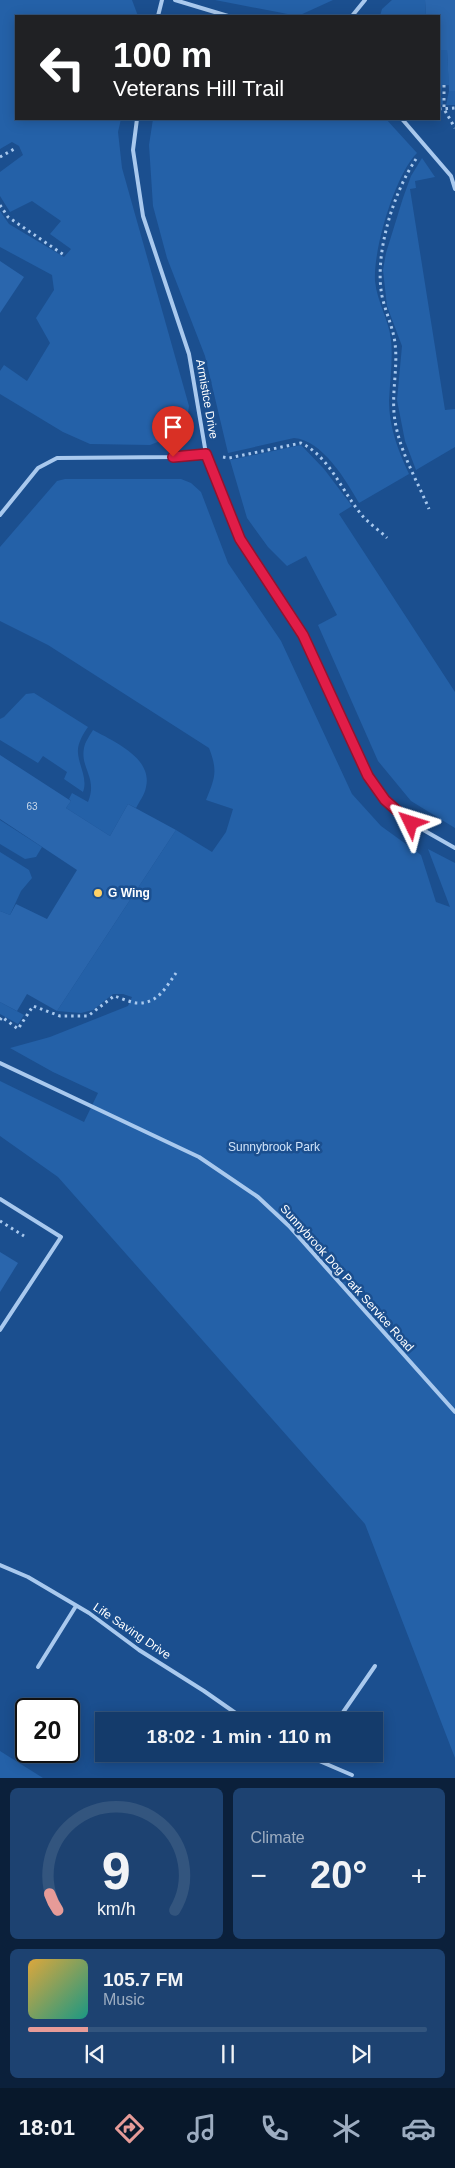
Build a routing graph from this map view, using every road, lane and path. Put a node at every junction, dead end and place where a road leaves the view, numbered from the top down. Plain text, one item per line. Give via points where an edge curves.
1 (162, 0) edge
2 (175, 0) edge
3 (365, 0) edge
4 (158, 15) edge
5 (225, 15) edge
6 (353, 15) edge
7 (444, 85) dead end
8 (455, 108) edge
9 (440, 109) edge
10 (444, 109) junction
11 (137, 120) edge
12 (403, 120) edge
13 (455, 128) edge
14 (427, 147) junction
15 (16, 148) dead end
16 (0, 157) edge
17 (455, 189) edge
18 (0, 204) edge
19 (64, 255) dead end
20 (206, 454) junction
21 (429, 509) dead end
22 (0, 516) edge
23 (387, 538) dead end
24 (455, 848) edge
25 (176, 973) dead end
26 (0, 1020) edge
27 (0, 1063) edge
28 (0, 1200) edge
29 (0, 1221) edge
30 (24, 1236) dead end
31 (0, 1330) edge
32 (455, 1412) edge
33 (0, 1565) edge
34 (76, 1606) junction
35 (375, 1666) dead end
36 (38, 1667) dead end
37 (234, 1712) edge
38 (343, 1712) edge
39 (319, 1762) edge
40 (352, 1775) dead end

1 - 4 lane
2 - 5 lane
3 - 6 lane
7 - 10 path
8 - 10 path
9 - 10 path
10 - 13 path
11 - 20 lane, Armistice Drive via 133,150 143,216 189,354
12 - 14 lane
14 - 17 lane via 451,176
14 - 21 path via 408,171 395,202 380,273 382,296 394,337 394,412 400,443
15 - 16 path
18 - 19 path via 8,217
20 - 22 lane via 57,458 38,468
20 - 23 path via 229,458 301,443 311,448 337,477 361,514
20 - 24 lane, Armistice Drive via 240,539 303,635 368,776 385,800 411,823
25 - 26 path via 161,996 150,1001 137,1003 114,996 88,1016 60,1016 33,1006 18,1029 2,1016
27 - 32 lane, Sunnybrook Dog Park Service Road via 200,1157 258,1197 289,1226
28 - 31 lane via 61,1237
29 - 30 path
33 - 34 lane, Life Saving Drive via 28,1577
34 - 36 lane
34 - 37 lane, Life Saving Drive
35 - 38 lane
39 - 40 lane

